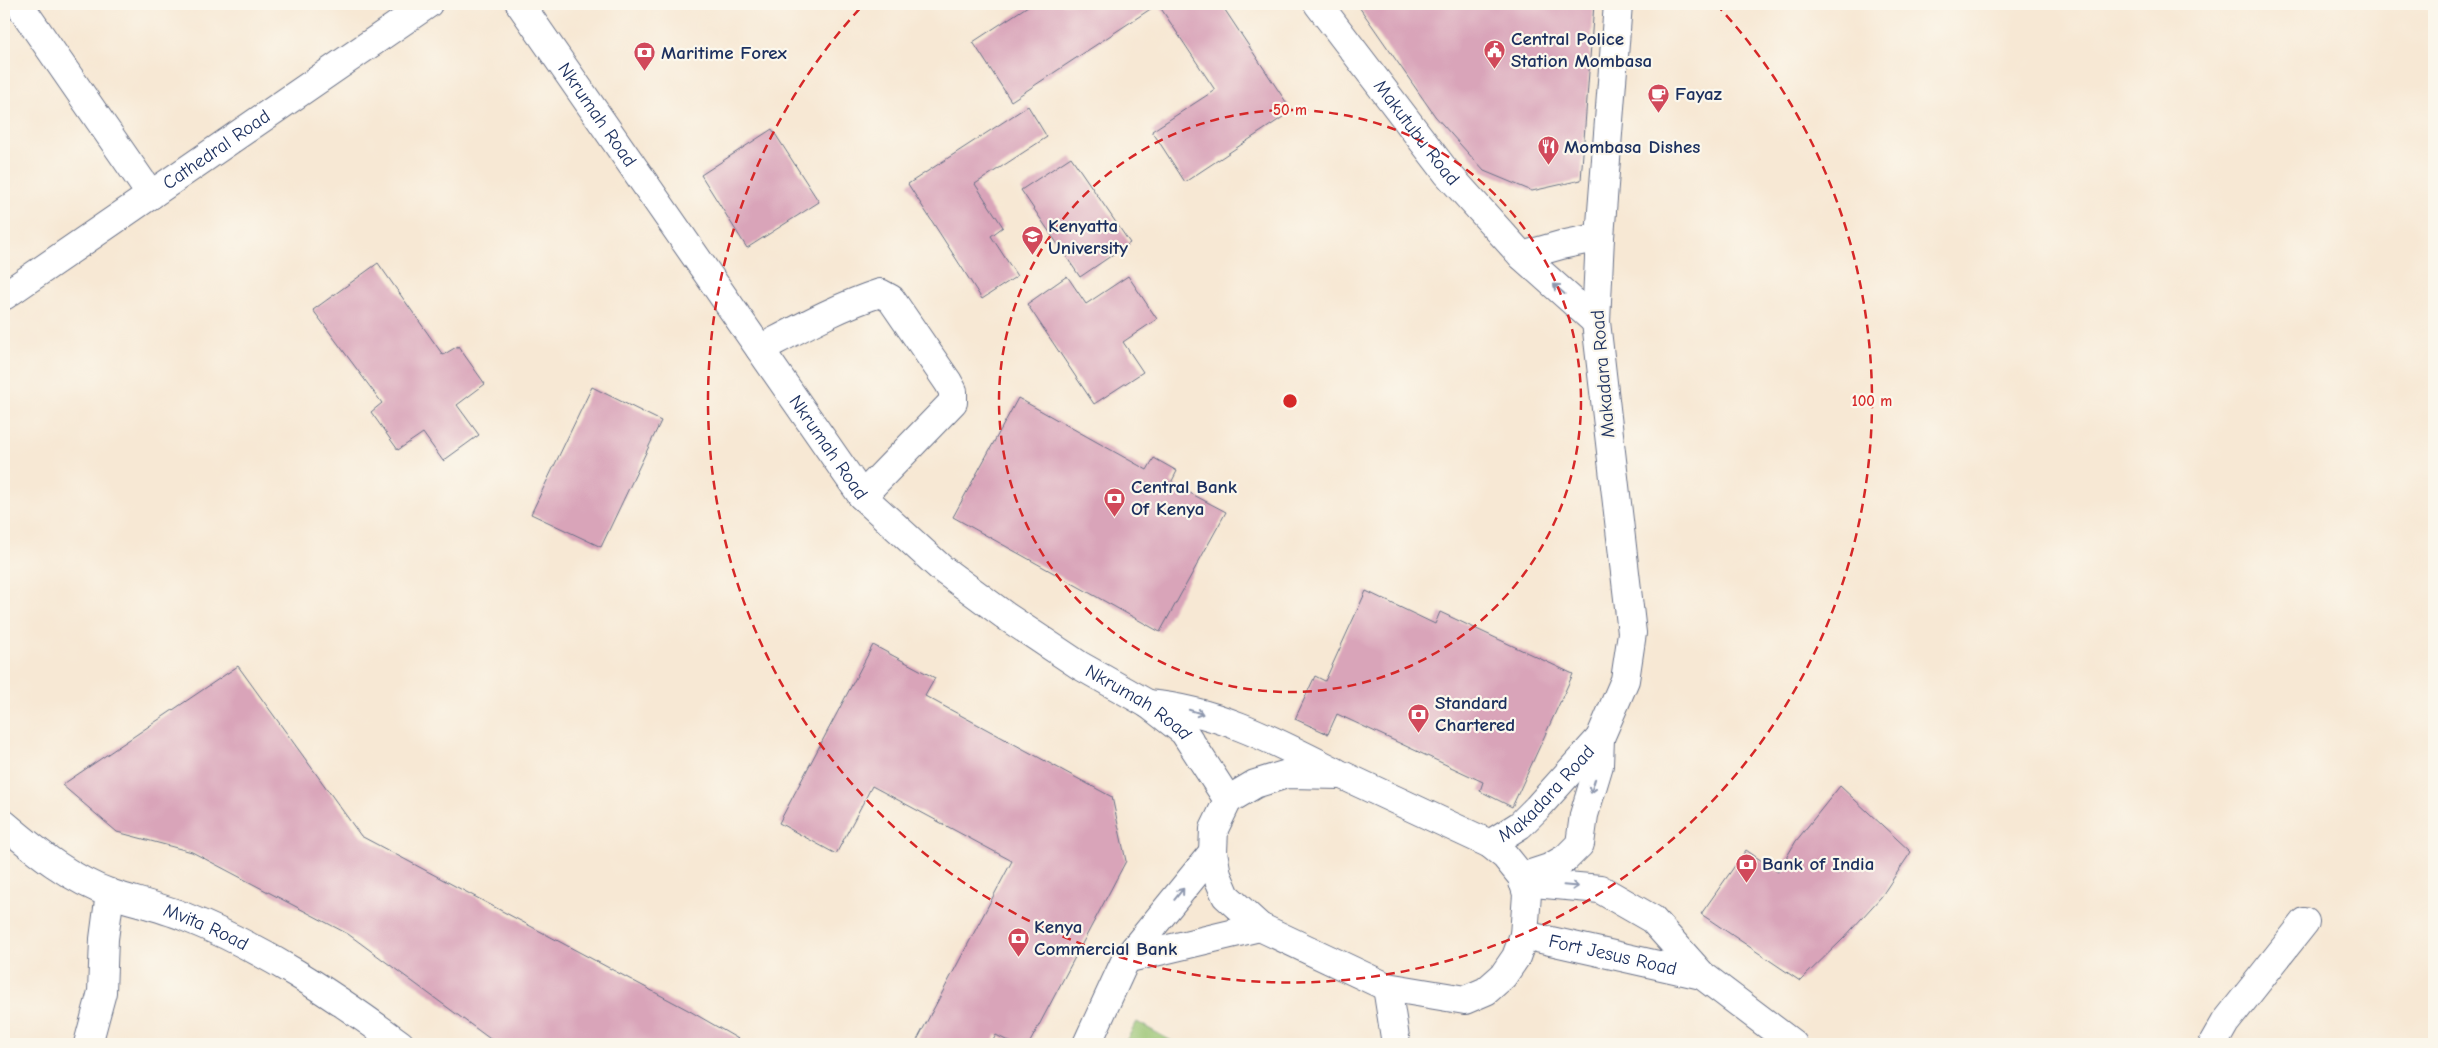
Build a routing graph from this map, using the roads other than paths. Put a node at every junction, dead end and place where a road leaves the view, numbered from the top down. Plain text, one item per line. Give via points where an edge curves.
1 (428, 4) edge
2 (520, 4) edge
3 (1318, 4) edge
4 (1618, 4) edge
5 (20, 13) edge
6 (151, 195) junction
7 (1600, 237) junction
8 (1522, 256) junction
9 (4, 296) edge
10 (1596, 322) junction
11 (760, 349) junction
12 (862, 496) junction
13 (1148, 704) junction
14 (1600, 738) junction
15 (1342, 775) junction
16 (1228, 800) junction
17 (4, 824) edge
18 (1490, 844) junction
19 (1213, 852) junction
20 (1522, 879) junction
21 (110, 893) junction
22 (2305, 922) dead end
23 (1260, 927) junction
24 (1524, 935) junction
25 (1126, 959) junction
26 (1702, 975) junction
27 (1387, 987) junction
28 (88, 1044) edge
29 (400, 1044) edge
30 (1087, 1044) edge
31 (1396, 1044) edge
32 (1793, 1044) edge
33 (2213, 1044) edge

1 - 6 street, Cathedral Road
2 - 11 street, Nkrumah Road
3 - 8 street, Makutubu Road via 1447,173
4 - 7 street, Makadara Road
5 - 6 street
6 - 9 street, Cathedral Road
7 - 8 street
7 - 10 street, Makadara Road
10 -> 8 street, Makutubu Road
10 - 14 street, Makadara Road via 1632,633 1625,680
11 - 12 street, Nkrumah Road
11 - 12 street via 869,296 880,293 891,299 948,382 953,391 953,402
12 - 13 street, Nkrumah Road via 942,569 1007,617 1080,665
13 -> 15 street via 1181,707 1223,720
13 - 16 street, Nkrumah Road via 1184,732
14 - 18 street, Makadara Road via 1537,808
14 -> 20 street, Makadara Road via 1599,765 1584,815 1580,844 1566,858
15 - 16 street via 1287,774 1255,784
15 - 18 street
16 - 19 street via 1214,829
17 - 21 street, Mvita Road via 50,863
18 - 20 street via 1505,856
19 - 23 street via 1217,875 1226,896
25 -> 19 street
20 - 24 street via 1527,894
20 -> 26 street, Fort Jesus Road via 1600,889 1652,919
21 - 28 street via 102,992
21 - 29 street, Mvita Road via 184,916 241,943 305,977
22 - 33 street via 2225,1023
23 - 25 street
23 - 27 street
24 - 26 street, Fort Jesus Road
24 - 27 street via 1516,957 1503,976 1486,991 1465,1000
25 - 30 street
26 - 32 street, Fort Jesus Road
27 - 31 street

